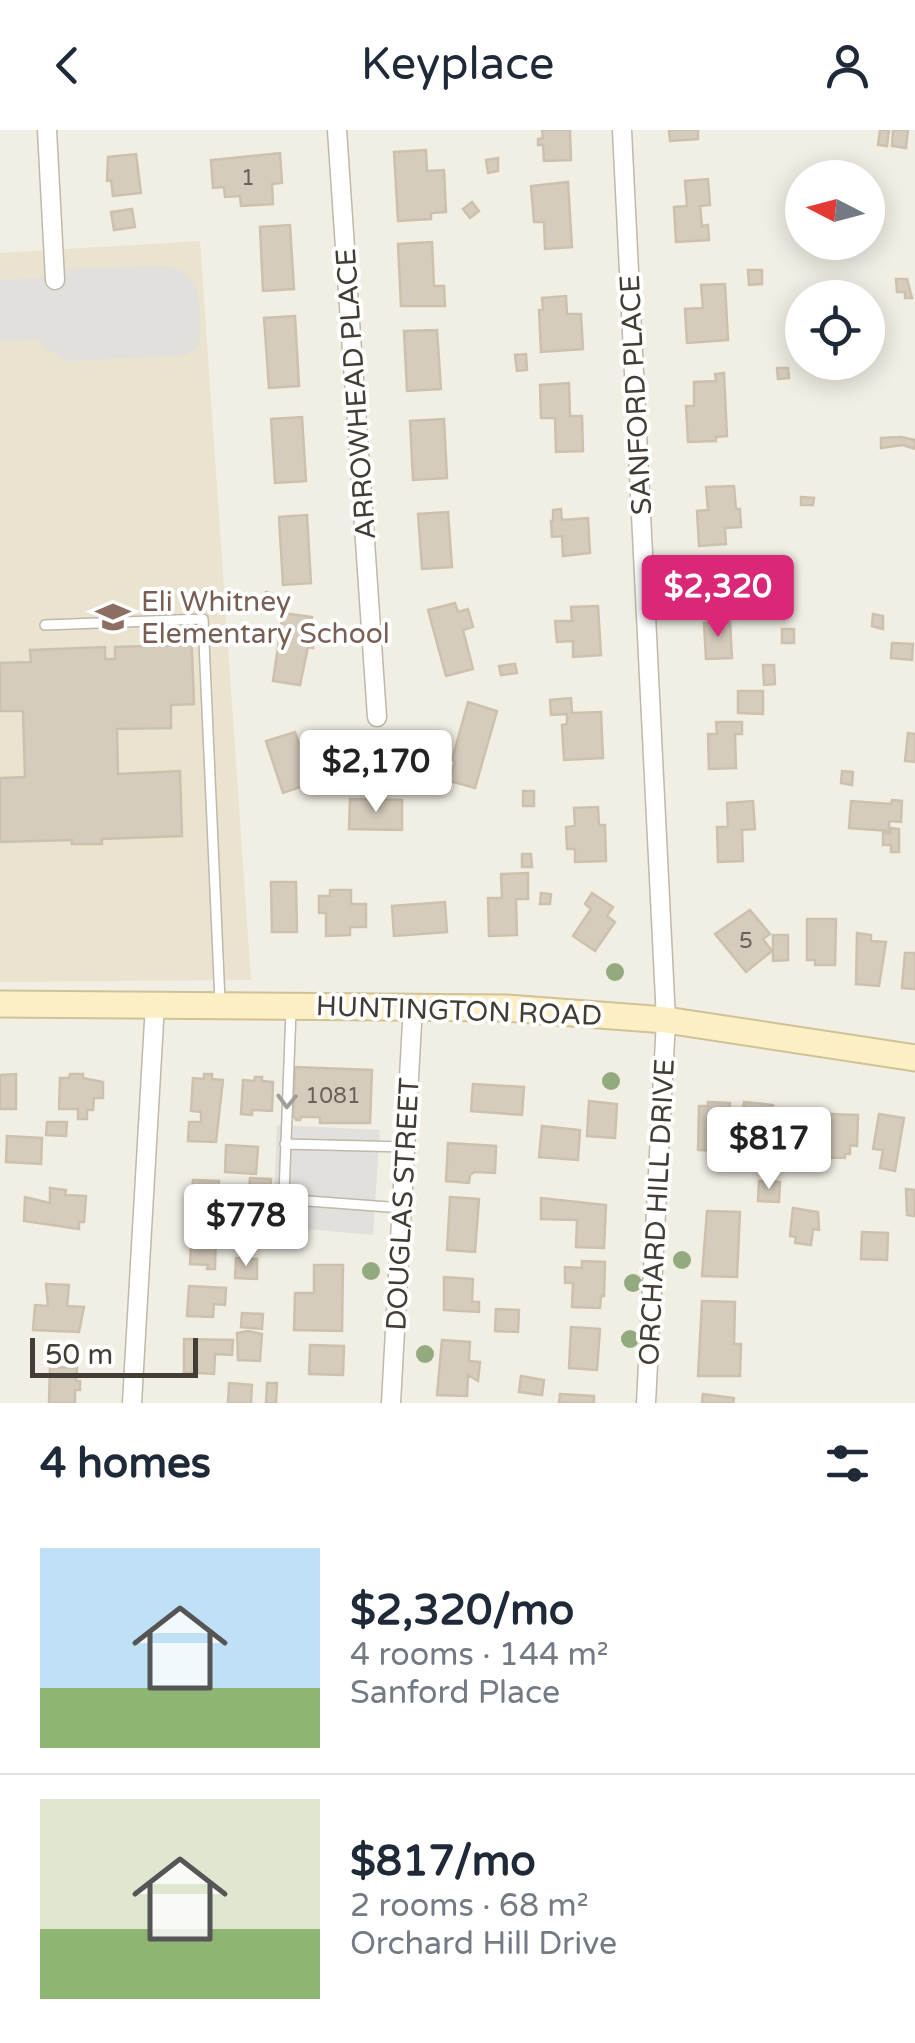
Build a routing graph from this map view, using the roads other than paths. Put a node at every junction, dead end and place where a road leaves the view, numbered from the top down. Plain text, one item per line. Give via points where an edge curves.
1 (47, 130) edge
2 (337, 130) edge
3 (622, 130) edge
4 (55, 280) dead end
5 (46, 625) dead end
6 (377, 717) dead end
7 (0, 1004) edge
8 (155, 1004) junction
9 (220, 1004) junction
10 (291, 1004) junction
11 (413, 1005) junction
12 (666, 1020) junction
13 (915, 1058) edge
14 (286, 1144) junction
15 (406, 1147) junction
16 (402, 1208) junction
17 (132, 1403) edge
18 (391, 1403) edge
19 (646, 1403) edge

1 - 4 street
2 - 6 street, ARROWHEAD PLACE
3 - 12 street, SANFORD PLACE
5 - 9 lane via 202,619
7 - 8 main road, HUNTINGTON ROAD
8 - 9 main road, HUNTINGTON ROAD
8 - 17 street
9 - 10 main road, HUNTINGTON ROAD
10 - 11 main road, HUNTINGTON ROAD
10 -> 14 lane
11 - 12 main road, HUNTINGTON ROAD
11 - 15 street, DOUGLAS STREET
12 - 13 main road, HUNTINGTON ROAD
12 - 19 street, ORCHARD HILL DRIVE
14 - 15 lane
14 - 16 lane via 284,1194
15 - 16 street, DOUGLAS STREET
16 - 18 street, DOUGLAS STREET

